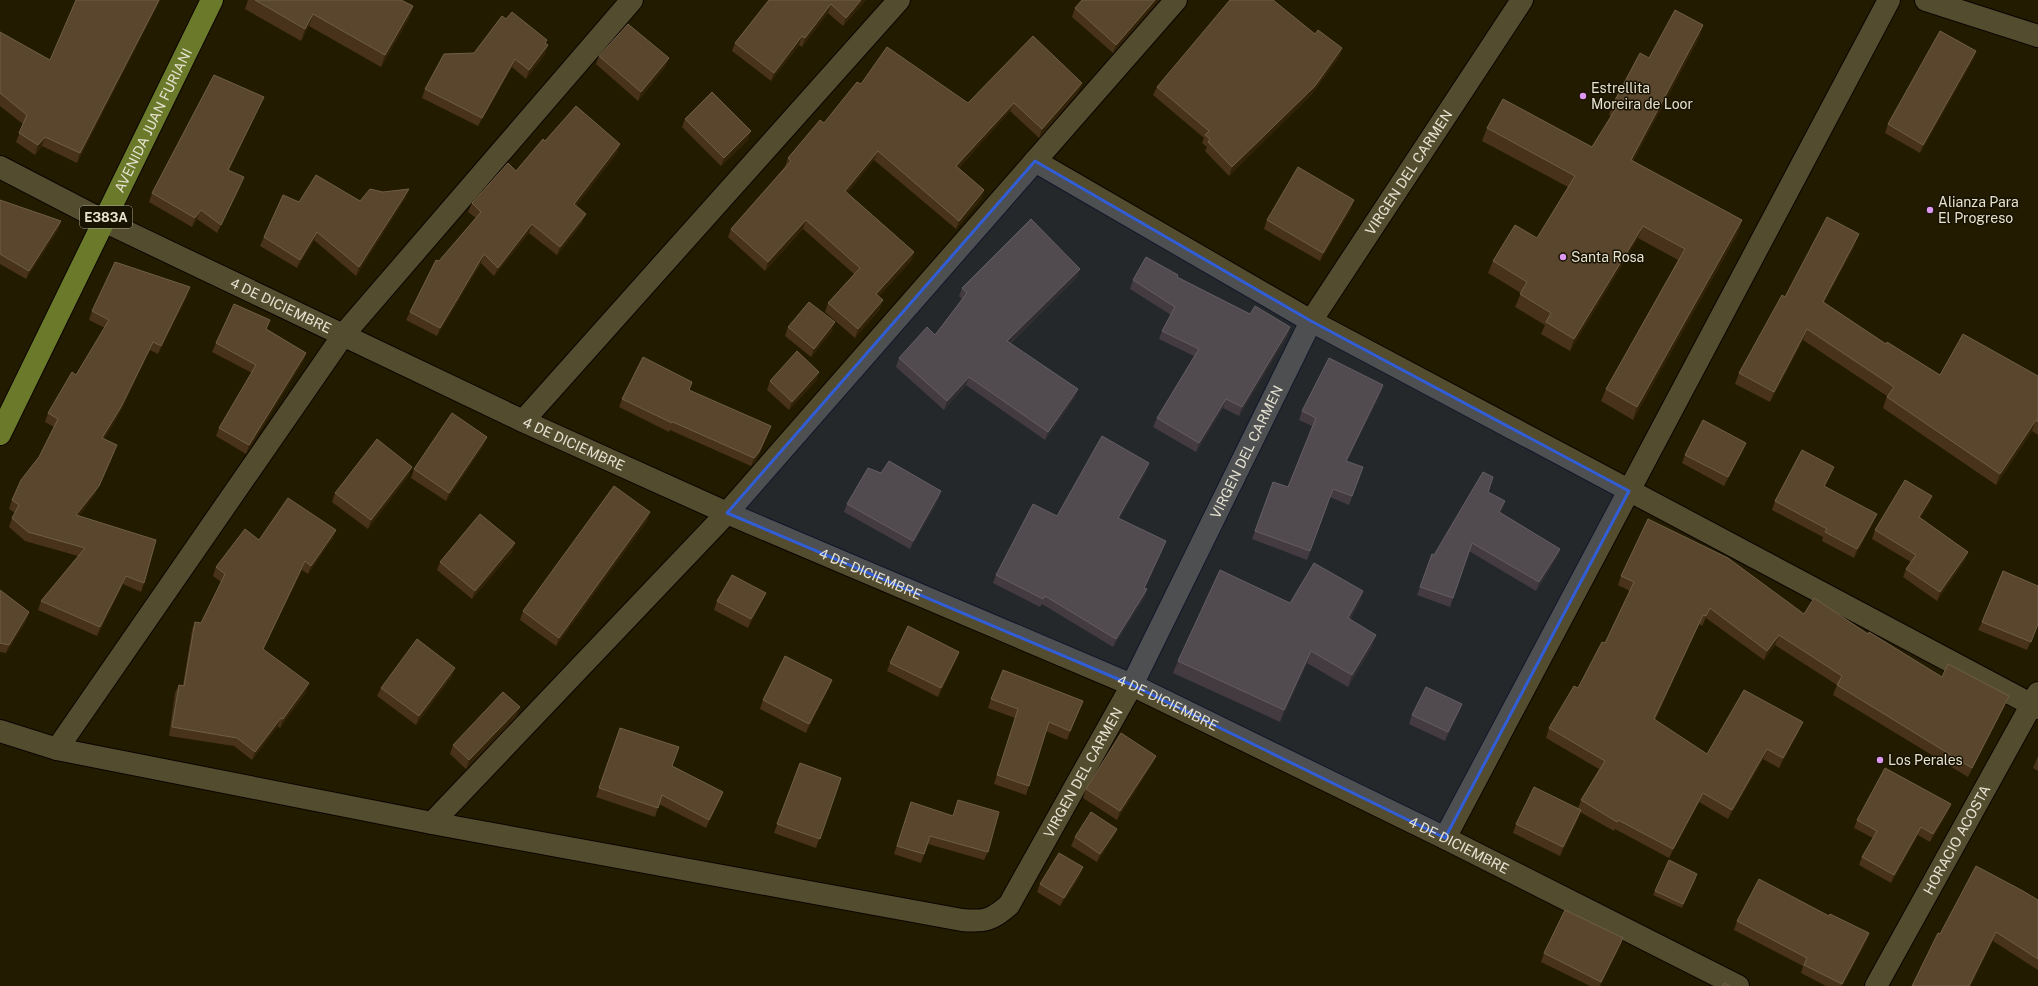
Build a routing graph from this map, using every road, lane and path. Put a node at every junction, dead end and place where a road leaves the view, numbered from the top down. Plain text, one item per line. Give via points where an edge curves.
1 (212, 0) edge
2 (632, 0) edge
3 (899, 0) edge
4 (1176, 0) edge
5 (1522, 0) edge
6 (1889, 0) edge
7 (1926, 0) edge
8 (2038, 36) edge
9 (1035, 161) junction
10 (0, 167) edge
11 (104, 220) junction
12 (1311, 321) junction
13 (344, 334) junction
14 (523, 420) junction
15 (0, 434) edge
16 (1629, 490) junction
17 (727, 513) junction
18 (1132, 685) junction
19 (2036, 702) edge
20 (0, 731) edge
21 (57, 749) junction
22 (432, 823) junction
23 (1445, 838) junction
24 (1738, 986) edge
25 (1876, 986) edge

1 - 11 main road, AVENIDA JUAN FURIANI / E383A
2 - 13 street
3 - 14 street
4 - 9 street
5 - 12 street, VIRGEN DEL CARMEN
6 - 16 street
7 - 8 street
9 - 12 street
9 - 17 street
10 - 11 street, 4 DE DICIEMBRE
11 - 13 street, 4 DE DICIEMBRE
11 - 15 main road, AVENIDA JUAN FURIANI / E383A
12 - 16 street
12 - 18 street, VIRGEN DEL CARMEN
13 - 14 street, 4 DE DICIEMBRE
13 - 21 street
14 - 17 street, 4 DE DICIEMBRE
16 - 19 street
16 - 23 street
17 - 18 street, 4 DE DICIEMBRE
17 - 22 street
18 - 22 street, VIRGEN DEL CARMEN via 1009,905 994,917 980,922
18 - 23 street, 4 DE DICIEMBRE
19 - 25 street, HORACIO ACOSTA
20 - 21 street
21 - 22 street
23 - 24 street, 4 DE DICIEMBRE

